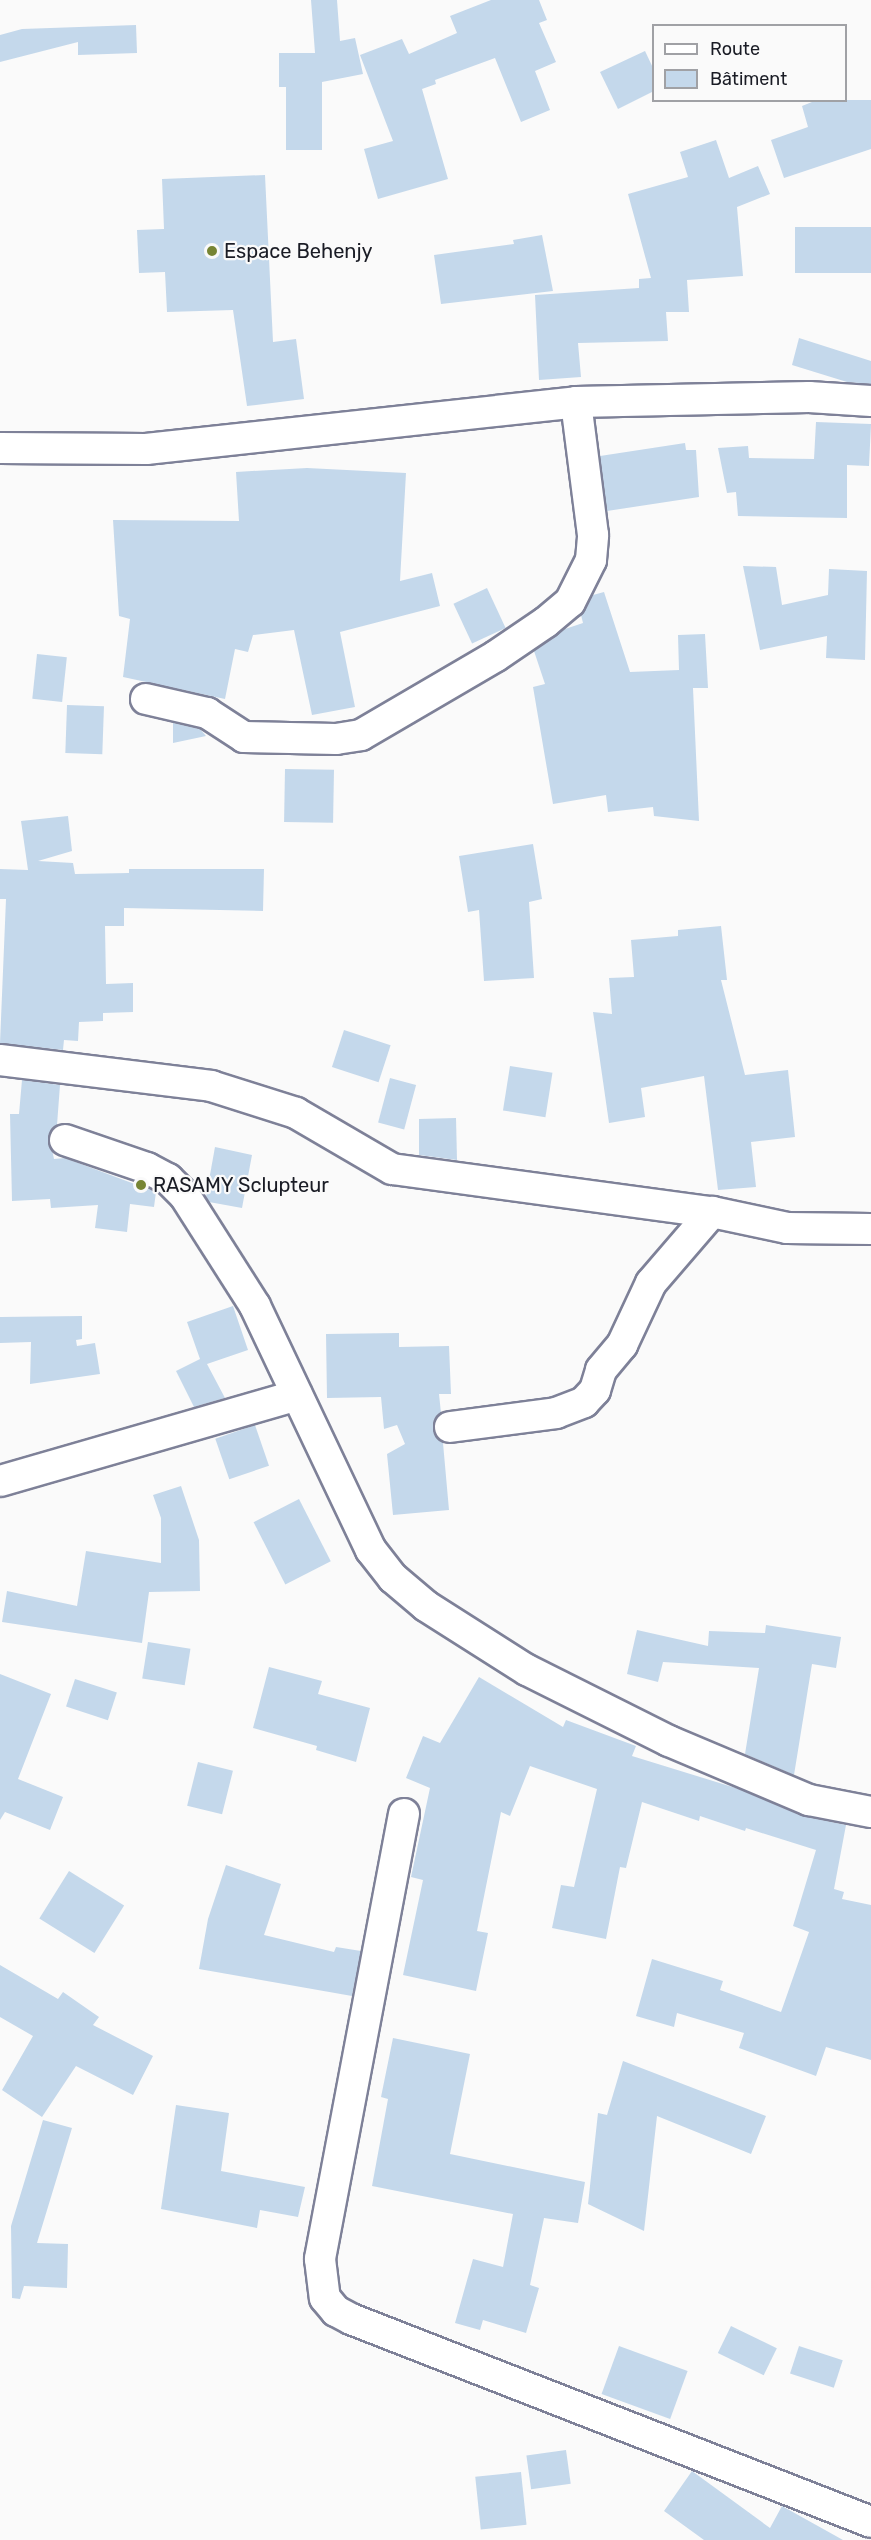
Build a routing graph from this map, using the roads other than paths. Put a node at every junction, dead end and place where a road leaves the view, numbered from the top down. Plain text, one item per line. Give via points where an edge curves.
1 (871, 401) edge
2 (576, 402) junction
3 (0, 448) edge
4 (146, 699) dead end
5 (0, 1060) edge
6 (65, 1140) dead end
7 (712, 1212) junction
8 (871, 1228) edge
9 (297, 1395) junction
10 (450, 1427) dead end
11 (0, 1481) edge
12 (871, 1812) edge
13 (404, 1814) dead end
14 (871, 2522) edge

1 - 2 street via 809,398
2 - 3 street via 146,449
2 - 4 street via 593,535 591,560 570,602 546,622 361,735 336,739 244,737 207,713
5 - 7 street via 211,1086 296,1113 392,1169
6 - 9 street via 147,1168 168,1179 185,1196 231,1263
7 - 8 street via 787,1228
7 - 10 street via 651,1283 622,1346 601,1370 595,1390 584,1402 556,1413
9 - 11 street
9 - 12 street via 371,1550 393,1578 426,1606 526,1671 669,1741 809,1800
13 - 14 street via 320,2259 325,2298 336,2311 351,2319

